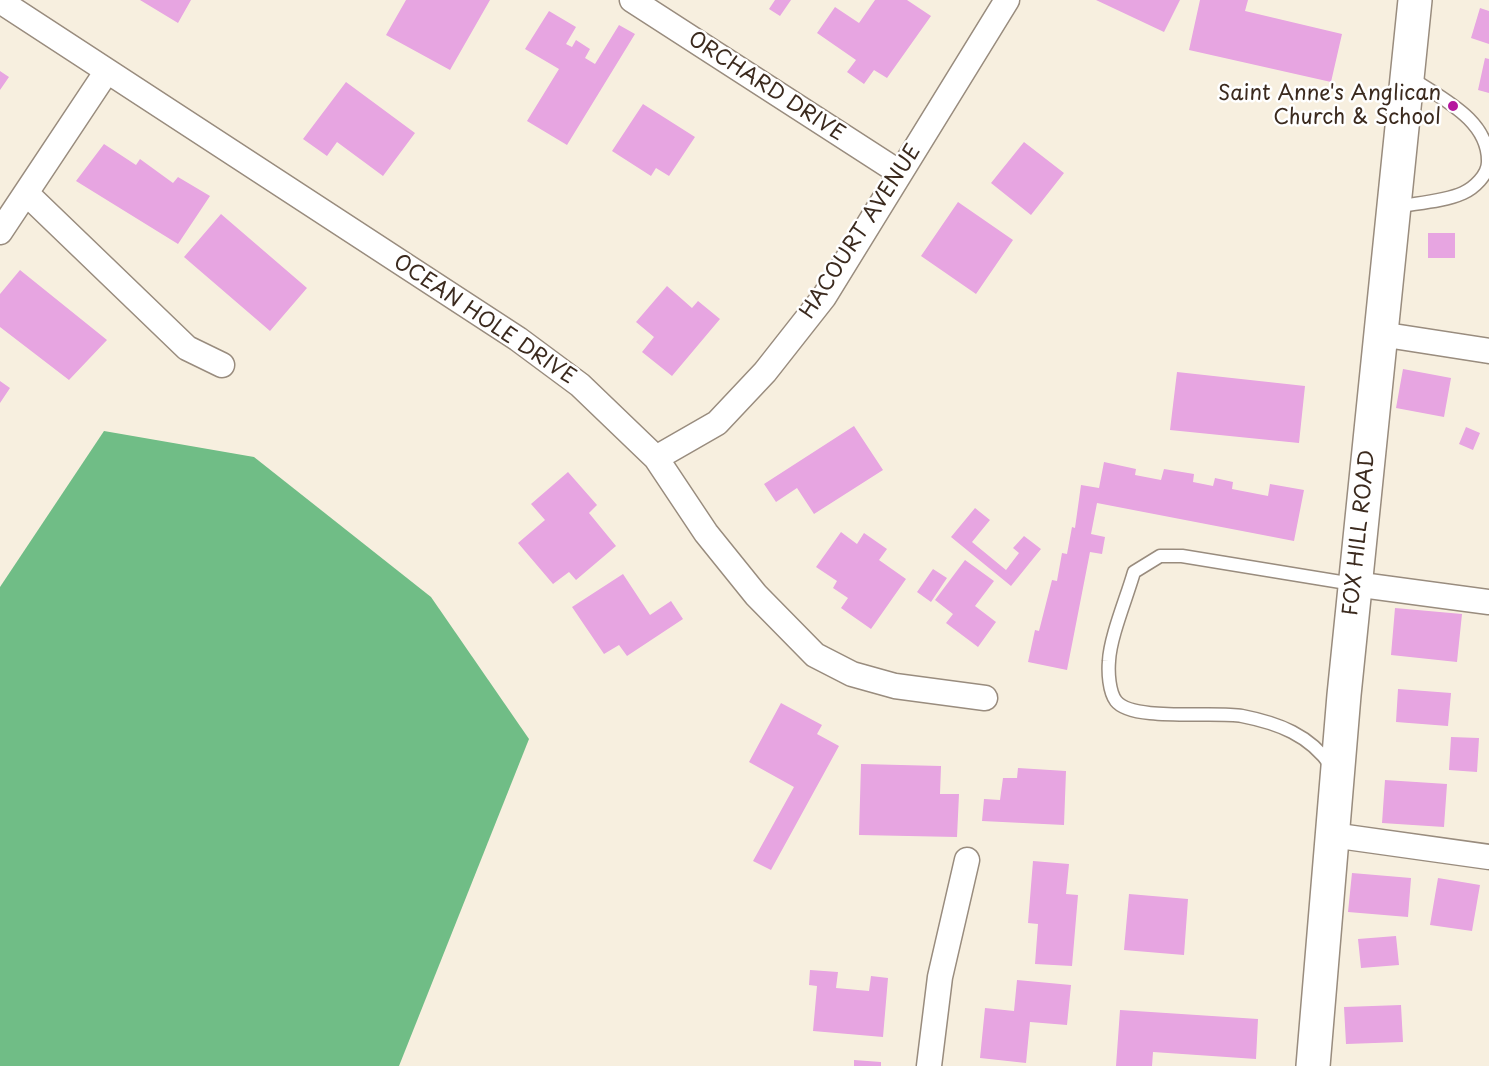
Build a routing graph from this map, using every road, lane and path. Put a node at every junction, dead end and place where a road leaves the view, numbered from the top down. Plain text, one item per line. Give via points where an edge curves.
1 (632, 0) edge
2 (1007, 0) edge
3 (1415, 0) edge
4 (0, 1) edge
5 (107, 71) junction
6 (1407, 75) junction
7 (900, 173) junction
8 (26, 193) junction
9 (1394, 207) junction
10 (0, 232) edge
11 (1380, 334) junction
12 (1489, 351) edge
13 (222, 365) dead end
14 (656, 458) junction
15 (1354, 584) junction
16 (1489, 602) edge
17 (985, 698) dead end
18 (1337, 774) junction
19 (1332, 835) junction
20 (1489, 857) edge
21 (967, 860) dead end
22 (929, 1066) edge
23 (1313, 1066) edge

1 - 7 street, ORCHARD DRIVE
2 - 7 street, HACOURT AVENUE
3 - 6 main road, FOX HILL ROAD
4 - 5 street, OCEAN HOLE DRIVE
5 - 8 street
5 - 14 street, OCEAN HOLE DRIVE via 518,339 580,385
6 - 9 main road, FOX HILL ROAD
6 - 9 lane via 1460,112 1482,133 1488,168 1479,182 1463,193
7 - 14 street, HACOURT AVENUE via 824,297 765,372 717,423
8 - 10 street
8 - 13 street via 187,348
9 - 11 main road, FOX HILL ROAD
11 - 12 street
11 - 15 main road, FOX HILL ROAD
14 - 17 street, OCEAN HOLE DRIVE via 756,596 815,655 852,674 895,686
15 - 16 street
15 - 18 main road, FOX HILL ROAD
15 - 18 lane via 1182,556 1160,556 1134,572 1109,660 1114,700 1121,706 1140,712 1240,716 1271,724 1319,748
18 - 19 main road, FOX HILL ROAD
19 - 20 street
19 - 23 main road, FOX HILL ROAD
21 - 22 street via 940,977

